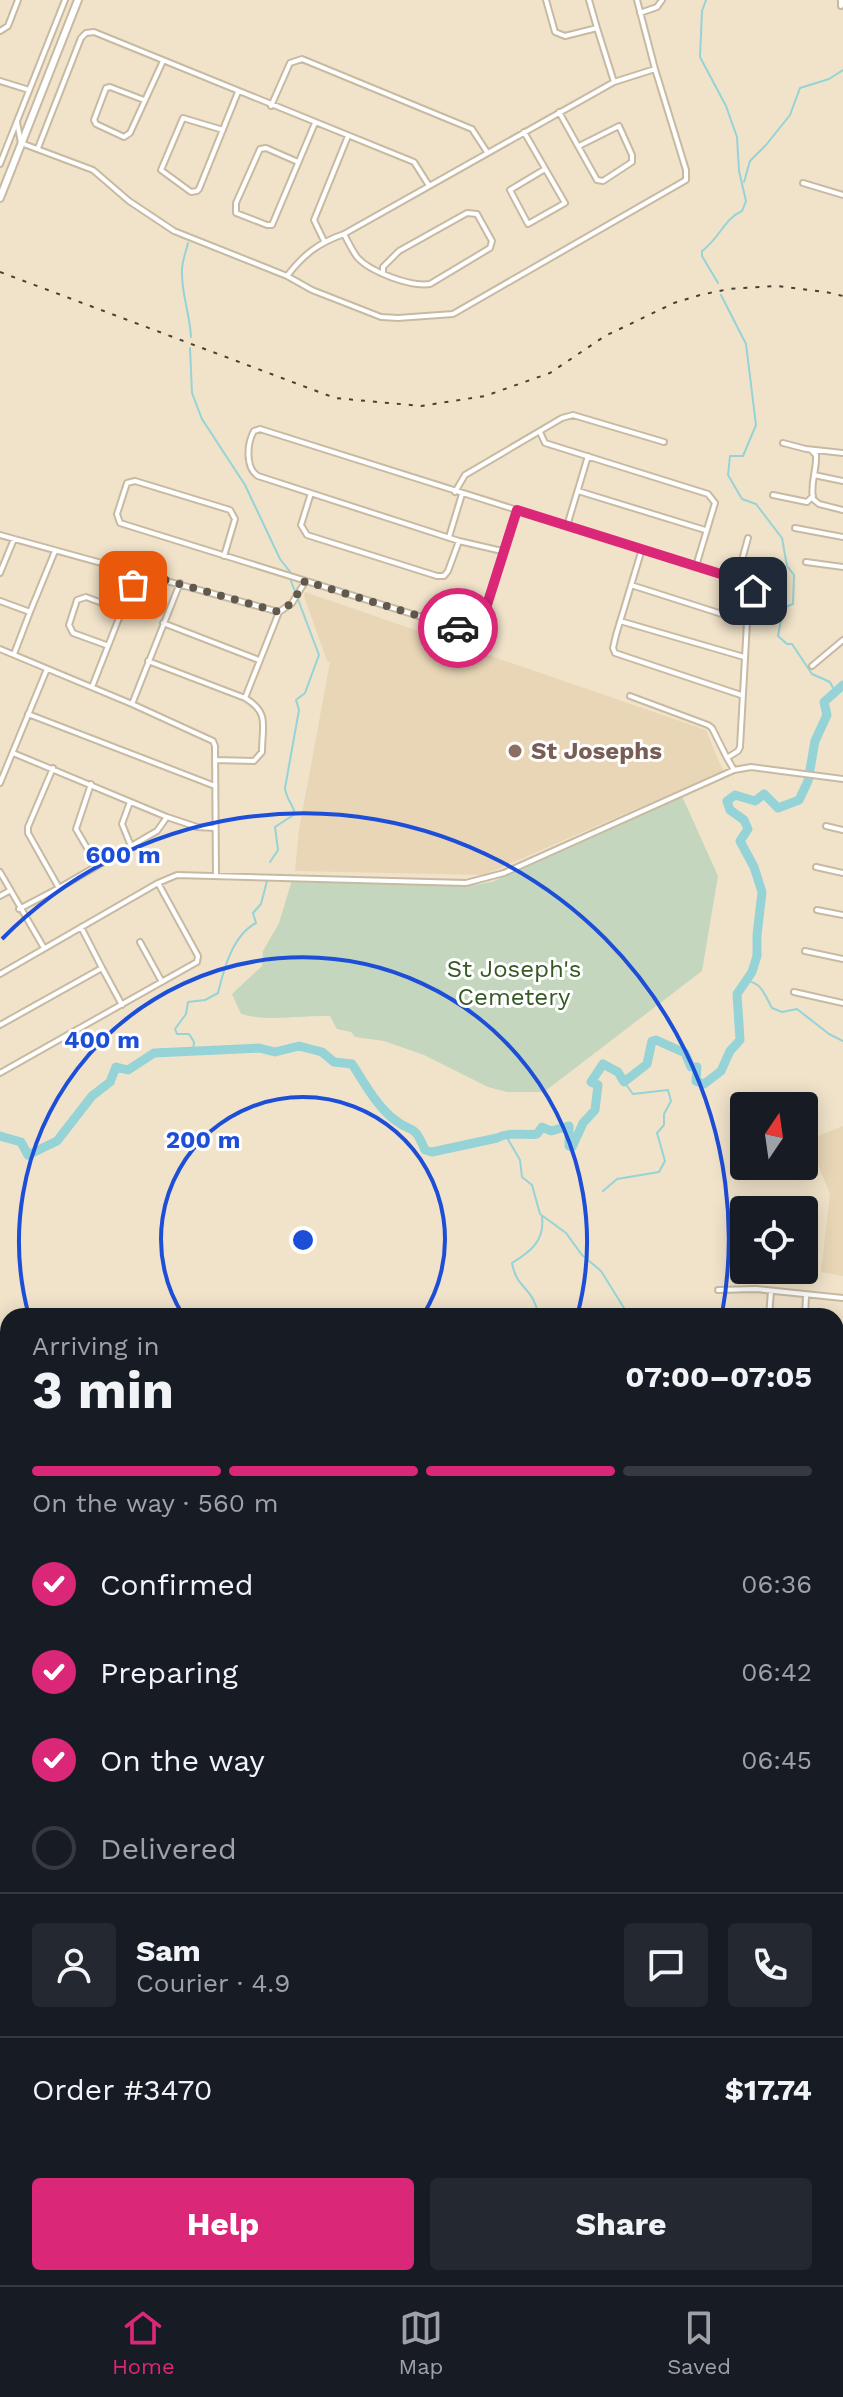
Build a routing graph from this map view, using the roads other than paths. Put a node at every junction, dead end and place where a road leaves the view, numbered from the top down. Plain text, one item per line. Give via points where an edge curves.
1 (18, 0) edge
2 (65, 0) edge
3 (78, 0) edge
4 (546, 0) edge
5 (589, 0) edge
6 (637, 0) edge
7 (662, 0) edge
8 (640, 13) junction
9 (597, 28) junction
10 (0, 31) edge
11 (163, 60) junction
12 (53, 63) junction
13 (39, 66) junction
14 (655, 69) junction
15 (0, 81) edge
16 (614, 82) junction
17 (29, 90) junction
18 (238, 91) junction
19 (144, 100) junction
20 (271, 106) junction
21 (559, 112) junction
22 (17, 122) junction
23 (315, 123) junction
24 (223, 130) junction
25 (524, 132) junction
26 (348, 136) junction
27 (21, 143) junction
28 (579, 146) junction
29 (38, 148) junction
30 (487, 152) junction
31 (298, 162) junction
32 (0, 164) edge
33 (545, 169) junction
34 (803, 183) dead end
35 (428, 185) junction
36 (843, 195) edge
37 (0, 198) edge
38 (344, 234) junction
39 (324, 241) junction
40 (383, 272) junction
41 (287, 276) junction
42 (540, 432) junction
43 (664, 442) dead end
44 (783, 443) dead end
45 (818, 453) junction
46 (843, 453) edge
47 (588, 456) junction
48 (813, 475) junction
49 (843, 481) edge
50 (578, 491) junction
51 (455, 492) junction
52 (311, 493) junction
53 (462, 494) junction
54 (773, 495) dead end
55 (813, 496) junction
56 (807, 502) junction
57 (819, 504) junction
58 (517, 510) junction
59 (843, 510) edge
60 (567, 526) junction
61 (795, 528) dead end
62 (706, 530) junction
63 (0, 535) edge
64 (449, 537) junction
65 (843, 537) edge
66 (748, 538) dead end
67 (14, 539) junction
68 (459, 541) junction
69 (642, 549) junction
70 (55, 550) junction
71 (503, 551) junction
72 (224, 556) junction
73 (806, 562) dead end
74 (696, 566) junction
75 (843, 567) edge
76 (137, 572) junction
77 (0, 573) edge
78 (736, 579) junction
79 (305, 581) junction
80 (180, 583) junction
81 (631, 585) junction
82 (0, 601) edge
83 (121, 610) junction
84 (30, 612) junction
85 (279, 612) junction
86 (620, 621) junction
87 (747, 622) junction
88 (163, 623) junction
89 (843, 640) edge
90 (107, 645) junction
91 (0, 649) edge
92 (14, 655) junction
93 (745, 657) junction
94 (259, 660) junction
95 (148, 661) junction
96 (812, 666) dead end
97 (47, 669) junction
98 (92, 687) junction
99 (743, 695) junction
100 (630, 696) dead end
101 (245, 698) junction
102 (132, 704) junction
103 (28, 714) junction
104 (13, 753) junction
105 (727, 758) junction
106 (215, 760) junction
107 (53, 768) junction
108 (734, 770) junction
109 (843, 779) edge
110 (0, 783) edge
111 (91, 784) junction
112 (215, 786) junction
113 (130, 802) junction
114 (167, 817) junction
115 (826, 826) dead end
116 (215, 828) junction
117 (843, 830) edge
118 (131, 846) junction
119 (97, 865) junction
120 (816, 867) dead end
121 (0, 872) edge
122 (843, 873) edge
123 (216, 876) junction
124 (158, 883) junction
125 (59, 888) junction
126 (9, 891) junction
127 (0, 896) edge
128 (19, 909) junction
129 (817, 910) dead end
130 (843, 915) edge
131 (81, 927) junction
132 (140, 942) dead end
133 (44, 948) junction
134 (805, 951) dead end
135 (843, 959) edge
136 (102, 968) junction
137 (1, 971) edge
138 (162, 982) junction
139 (794, 992) dead end
140 (843, 1003) edge
141 (123, 1005) junction
142 (0, 1025) edge
143 (0, 1073) edge
144 (718, 1290) dead end
145 (771, 1291) junction
146 (806, 1296) junction
147 (843, 1298) edge
148 (770, 1308) edge
149 (805, 1308) edge

1 - 10 street via 8,26
2 - 13 street
3 - 12 street
4 - 9 street via 557,34
5 - 9 street
6 - 8 street
7 - 8 street
8 - 14 street
9 - 16 street
11 - 18 street
11 - 19 street
11 - 29 street via 94,32 83,35
12 - 13 street
12 - 27 street
13 - 17 street
14 - 16 street
14 - 41 street via 686,180 453,314 381,317
15 - 17 street
16 - 21 street
17 - 22 street
18 - 20 street
18 - 24 street
19 - 19 street via 127,136 94,120 106,88
20 - 23 street
20 - 30 street via 290,63 302,59 472,129
21 - 25 street
21 - 28 street
22 - 27 street
22 - 32 street
23 - 26 street
23 - 31 street
24 - 24 street via 197,191 161,170 183,118
25 - 30 street
25 - 33 street
26 - 35 street via 414,162
26 - 39 street via 314,220
27 - 29 street
27 - 37 street
28 - 28 street via 599,181 632,162 619,126
29 - 41 street via 93,170 174,231
30 - 35 street
31 - 31 street via 272,225 236,213 260,149
33 - 33 street via 565,203 528,224 510,190
34 - 36 street
35 - 38 street
38 - 39 street
38 - 40 street via 358,259
39 - 41 street via 302,256
40 - 40 street via 412,284 430,284 490,248 492,241 477,214 467,213 399,251
42 - 43 street via 573,415
42 - 47 street via 545,443
42 - 51 street via 465,475
44 - 45 street
45 - 46 street
45 - 48 street
47 - 50 street
47 - 62 street via 708,494 715,503
48 - 49 street
48 - 55 street
50 - 60 street
50 - 62 street
51 - 52 street via 254,431 252,473
51 - 53 street
52 - 64 street
52 - 68 street via 301,525 307,535 437,576 448,571
53 - 58 street
53 - 64 street
54 - 56 street
55 - 56 street
55 - 57 street
56 - 57 street
57 - 59 street
58 - 60 street
58 - 71 street
60 - 69 street
61 - 65 street
62 - 74 street
63 - 67 street
64 - 68 street
66 - 78 street
67 - 70 street
67 - 77 street
68 - 71 street
69 - 74 street
69 - 81 street
70 - 76 street
70 - 84 street
71 - 79 street via 476,631 470,632
72 - 72 street via 120,523 117,514 127,483 230,510 235,519
72 - 79 street
73 - 75 street
74 - 78 street
76 - 80 street
76 - 83 street
78 - 87 street via 753,591
79 - 85 street via 292,603
80 - 85 street
80 - 88 street
81 - 86 street
81 - 87 street
82 - 84 street
83 - 90 street
83 - 90 street via 86,597 77,600 70,629
84 - 92 street
85 - 94 street
86 - 93 street
86 - 99 street via 615,653
87 - 93 street
88 - 94 street
88 - 95 street
89 - 96 street
90 - 98 street
91 - 92 street
92 - 97 street
93 - 99 street
94 - 101 street
95 - 101 street
95 - 102 street
97 - 98 street
97 - 103 street
98 - 102 street
99 - 105 street via 740,747
100 - 105 street via 708,725
101 - 106 street via 263,713 262,752 254,761
102 - 106 street via 209,738
103 - 104 street
103 - 112 street
104 - 107 street
104 - 110 street
105 - 108 street
106 - 112 street
107 - 111 street
107 - 125 street via 28,833
108 - 109 street via 751,767
108 - 123 street via 481,880
111 - 113 street
111 - 119 street via 76,829
112 - 116 street
113 - 114 street
113 - 118 street via 122,824
114 - 116 street
114 - 118 street via 157,831
115 - 117 street
116 - 123 street
118 - 119 street
119 - 125 street
120 - 122 street
121 - 126 street
123 - 124 street via 177,875
124 - 131 street
124 - 138 street via 199,958
125 - 128 street
126 - 127 street
126 - 128 street
128 - 133 street
129 - 130 street
131 - 133 street
131 - 136 street
132 - 138 street
133 - 137 street
134 - 135 street
136 - 141 street
136 - 142 street
138 - 141 street
139 - 140 street
141 - 143 street
144 - 145 street
145 - 146 street
145 - 148 street
146 - 147 street
146 - 149 street

